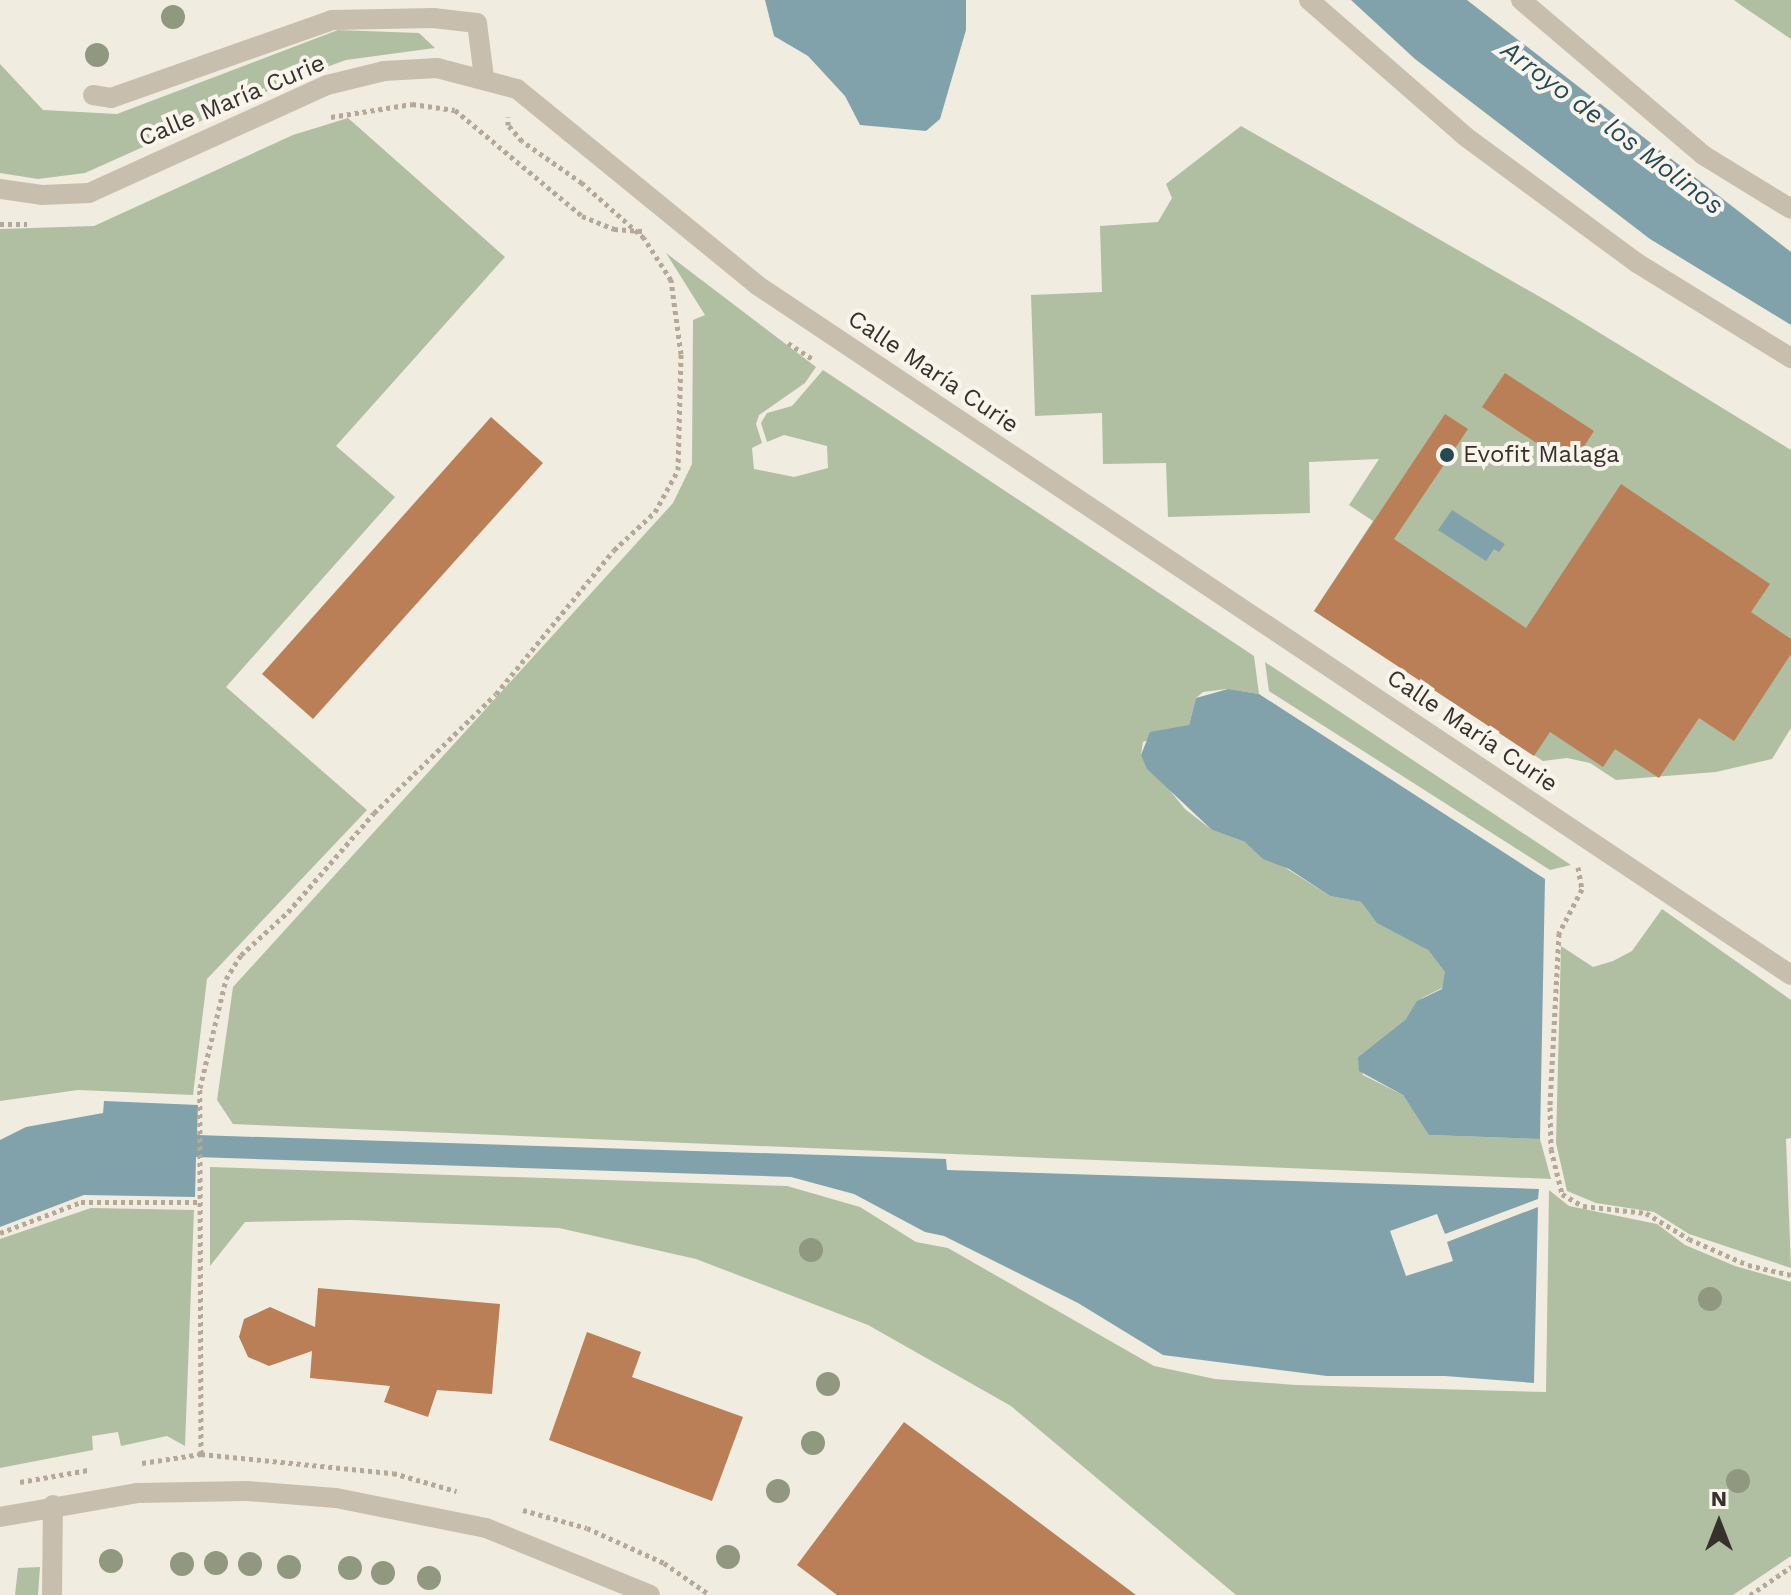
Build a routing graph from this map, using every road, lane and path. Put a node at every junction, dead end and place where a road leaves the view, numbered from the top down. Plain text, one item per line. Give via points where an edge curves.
1 (1309, 0) edge
2 (1521, 0) edge
3 (484, 78) junction
4 (517, 89) junction
5 (93, 95) dead end
6 (321, 120) dead end
7 (0, 189) edge
8 (1791, 209) edge
9 (0, 224) edge
10 (37, 224) dead end
11 (636, 230) junction
12 (654, 237) dead end
13 (775, 331) dead end
14 (1791, 358) edge
15 (826, 367) dead end
16 (1568, 857) dead end
17 (1791, 975) edge
18 (201, 1202) junction
19 (0, 1233) edge
20 (1791, 1275) edge
21 (201, 1454) dead end
22 (53, 1505) junction
23 (0, 1517) edge
24 (1791, 1567) edge
25 (639, 1592) edge
26 (52, 1595) edge
27 (1750, 1595) edge

1 - 14 street via 1491,155 1637,263
2 - 8 street via 1703,155
3 - 4 street, Calle María Curie
3 - 5 street via 477,23 433,18 332,20 111,98
3 - 7 street, Calle María Curie via 437,68 384,71 327,85 89,193 42,195
4 - 11 path via 508,125
4 - 17 street, Calle María Curie via 757,285
6 - 11 path via 349,111 412,104 455,110 582,216 614,229
9 - 10 path
11 - 12 path
11 - 18 path via 661,261 677,299 678,460 669,493 496,694 241,955 226,979 200,1088
13 - 15 path
16 - 20 path via 1578,867 1582,889 1559,933 1550,1107 1551,1149 1562,1194 1583,1206 1646,1213 1748,1265
18 - 19 path via 81,1202
18 - 21 path
22 - 23 street
22 - 25 street via 137,1493 247,1491 336,1498 486,1528
22 - 26 street
24 - 27 path

